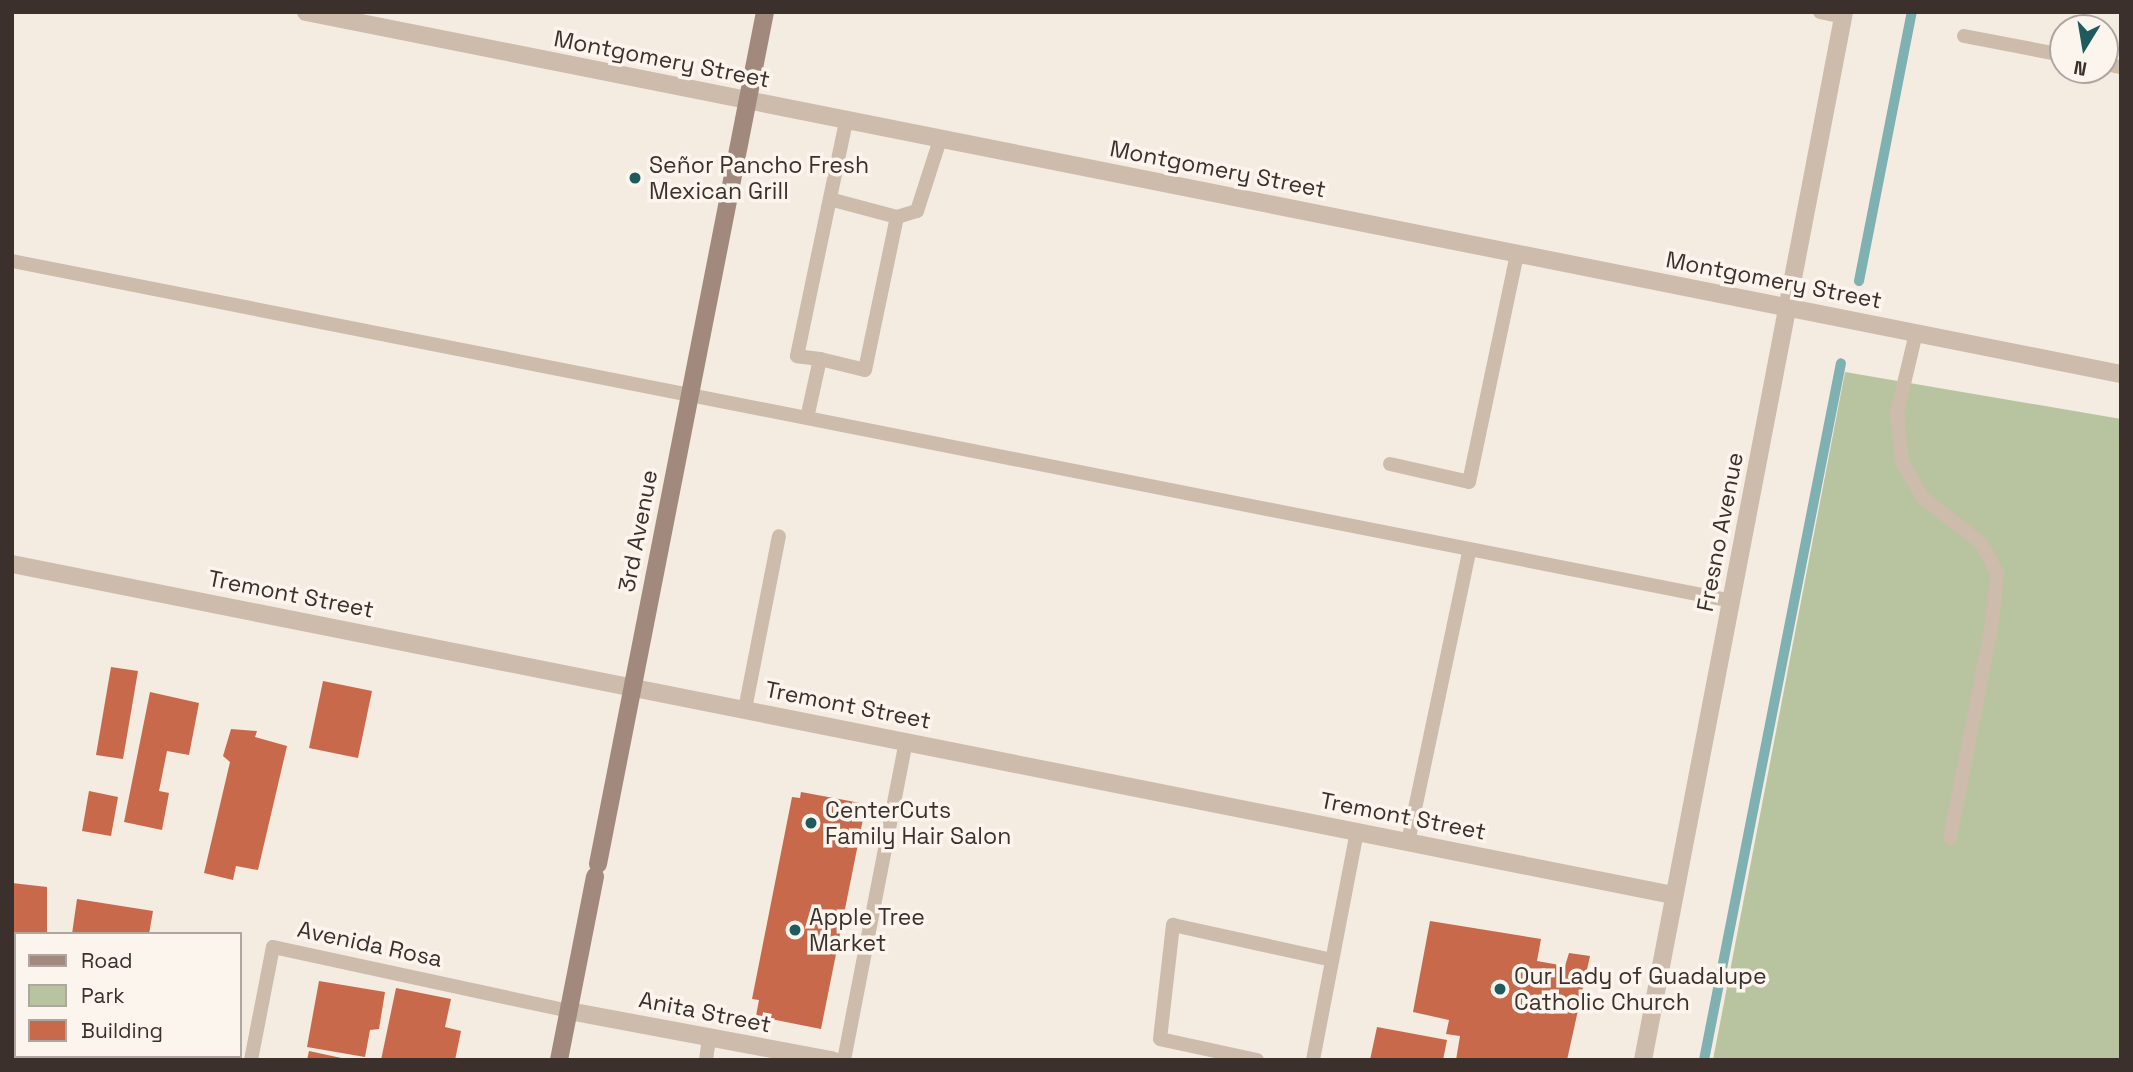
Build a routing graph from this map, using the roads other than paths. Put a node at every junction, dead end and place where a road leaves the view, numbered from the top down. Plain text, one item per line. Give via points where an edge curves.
1 (306, 12) edge
2 (765, 12) edge
3 (1820, 12) edge
4 (1844, 15) edge
5 (1965, 36) dead end
6 (2049, 52) edge
7 (747, 102) junction
8 (846, 121) junction
9 (940, 140) junction
10 (830, 199) junction
11 (897, 217) junction
12 (1517, 254) junction
13 (12, 261) edge
14 (1786, 306) junction
15 (1916, 333) junction
16 (820, 359) junction
17 (2121, 374) edge
18 (690, 394) junction
19 (807, 418) junction
20 (1390, 464) dead end
21 (779, 536) dead end
22 (1470, 549) junction
23 (12, 565) edge
24 (1732, 601) junction
25 (633, 687) junction
26 (745, 709) junction
27 (906, 741) junction
28 (1357, 832) junction
29 (1950, 838) dead end
30 (1408, 842) junction
31 (1673, 895) junction
32 (1332, 960) junction
33 (569, 1011) junction
34 (709, 1038) junction
35 (251, 1060) edge
36 (559, 1060) edge
37 (706, 1060) edge
38 (832, 1060) edge
39 (844, 1060) edge
40 (1257, 1060) edge
41 (1312, 1060) edge
42 (1643, 1060) edge

1 - 7 street, Montgomery Street
2 - 7 main road, 3rd Avenue
3 - 4 lane
4 - 14 street, Fresno Avenue
5 - 6 lane
7 - 8 street, Montgomery Street
7 - 18 main road, 3rd Avenue
8 - 9 street, Montgomery Street
8 - 10 lane
9 - 11 lane via 917,211
9 - 12 street, Montgomery Street
10 - 11 lane
10 - 16 lane via 797,356
11 - 16 lane via 864,370
12 - 14 street, Montgomery Street
12 - 20 lane via 1469,482
13 - 18 lane
14 - 15 street, Montgomery Street
14 - 24 street, Fresno Avenue
15 - 17 street, Montgomery Street
15 - 29 lane via 1897,413 1902,462 1923,498 1982,544 1997,573 1992,624
16 - 19 lane
18 - 19 lane
18 - 25 main road, 3rd Avenue
19 - 22 lane
21 - 26 lane
22 - 24 lane
22 - 30 lane
23 - 25 street, Tremont Street
24 - 31 street, Fresno Avenue
25 - 26 street, Tremont Street
25 - 33 main road, 3rd Avenue
26 - 27 street, Tremont Street
27 - 28 street, Tremont Street
27 - 39 lane
28 - 30 street, Tremont Street
28 - 32 lane
30 - 31 street, Tremont Street
31 - 42 street, Fresno Avenue
32 - 40 lane via 1173,925 1160,1039
32 - 41 lane
33 - 34 street, Anita Street
33 - 35 lane, Avenida Rosa via 273,947
33 - 36 main road, 3rd Avenue
34 - 37 lane
34 - 38 street, Anita Street

